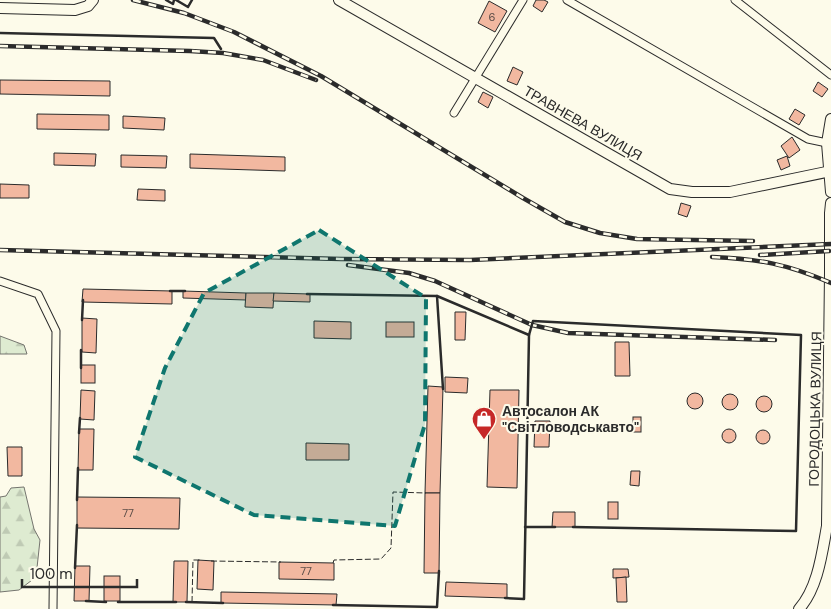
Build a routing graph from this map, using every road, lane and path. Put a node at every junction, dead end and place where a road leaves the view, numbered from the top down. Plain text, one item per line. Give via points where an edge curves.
1 (93, 0) edge
2 (339, 0) edge
3 (523, 0) edge
4 (566, 0) edge
5 (735, 0) edge
6 (0, 8) edge
7 (831, 75) edge
8 (477, 78) junction
9 (454, 113) dead end
10 (831, 119) edge
11 (827, 143) junction
12 (830, 171) edge
13 (831, 192) edge
14 (831, 203) edge
15 (831, 272) edge
16 (0, 281) edge
17 (53, 609) edge
18 (799, 609) edge

1 - 6 street via 88,6 75,10
2 - 8 street, ТРАВНЕВА ВУЛИЦЯ
3 - 8 street
4 - 11 street via 808,140
5 - 7 street
8 - 9 street
8 - 12 street, ТРАВНЕВА ВУЛИЦЯ via 670,189 730,192
10 - 11 street
11 - 12 street
12 - 13 street
14 - 15 street, ГОРОДОЦЬКА ВУЛИЦЯ
15 - 18 street, ГОРОДОЦЬКА ВУЛИЦЯ via 827,526 814,580
16 - 17 street via 38,294 56,331

